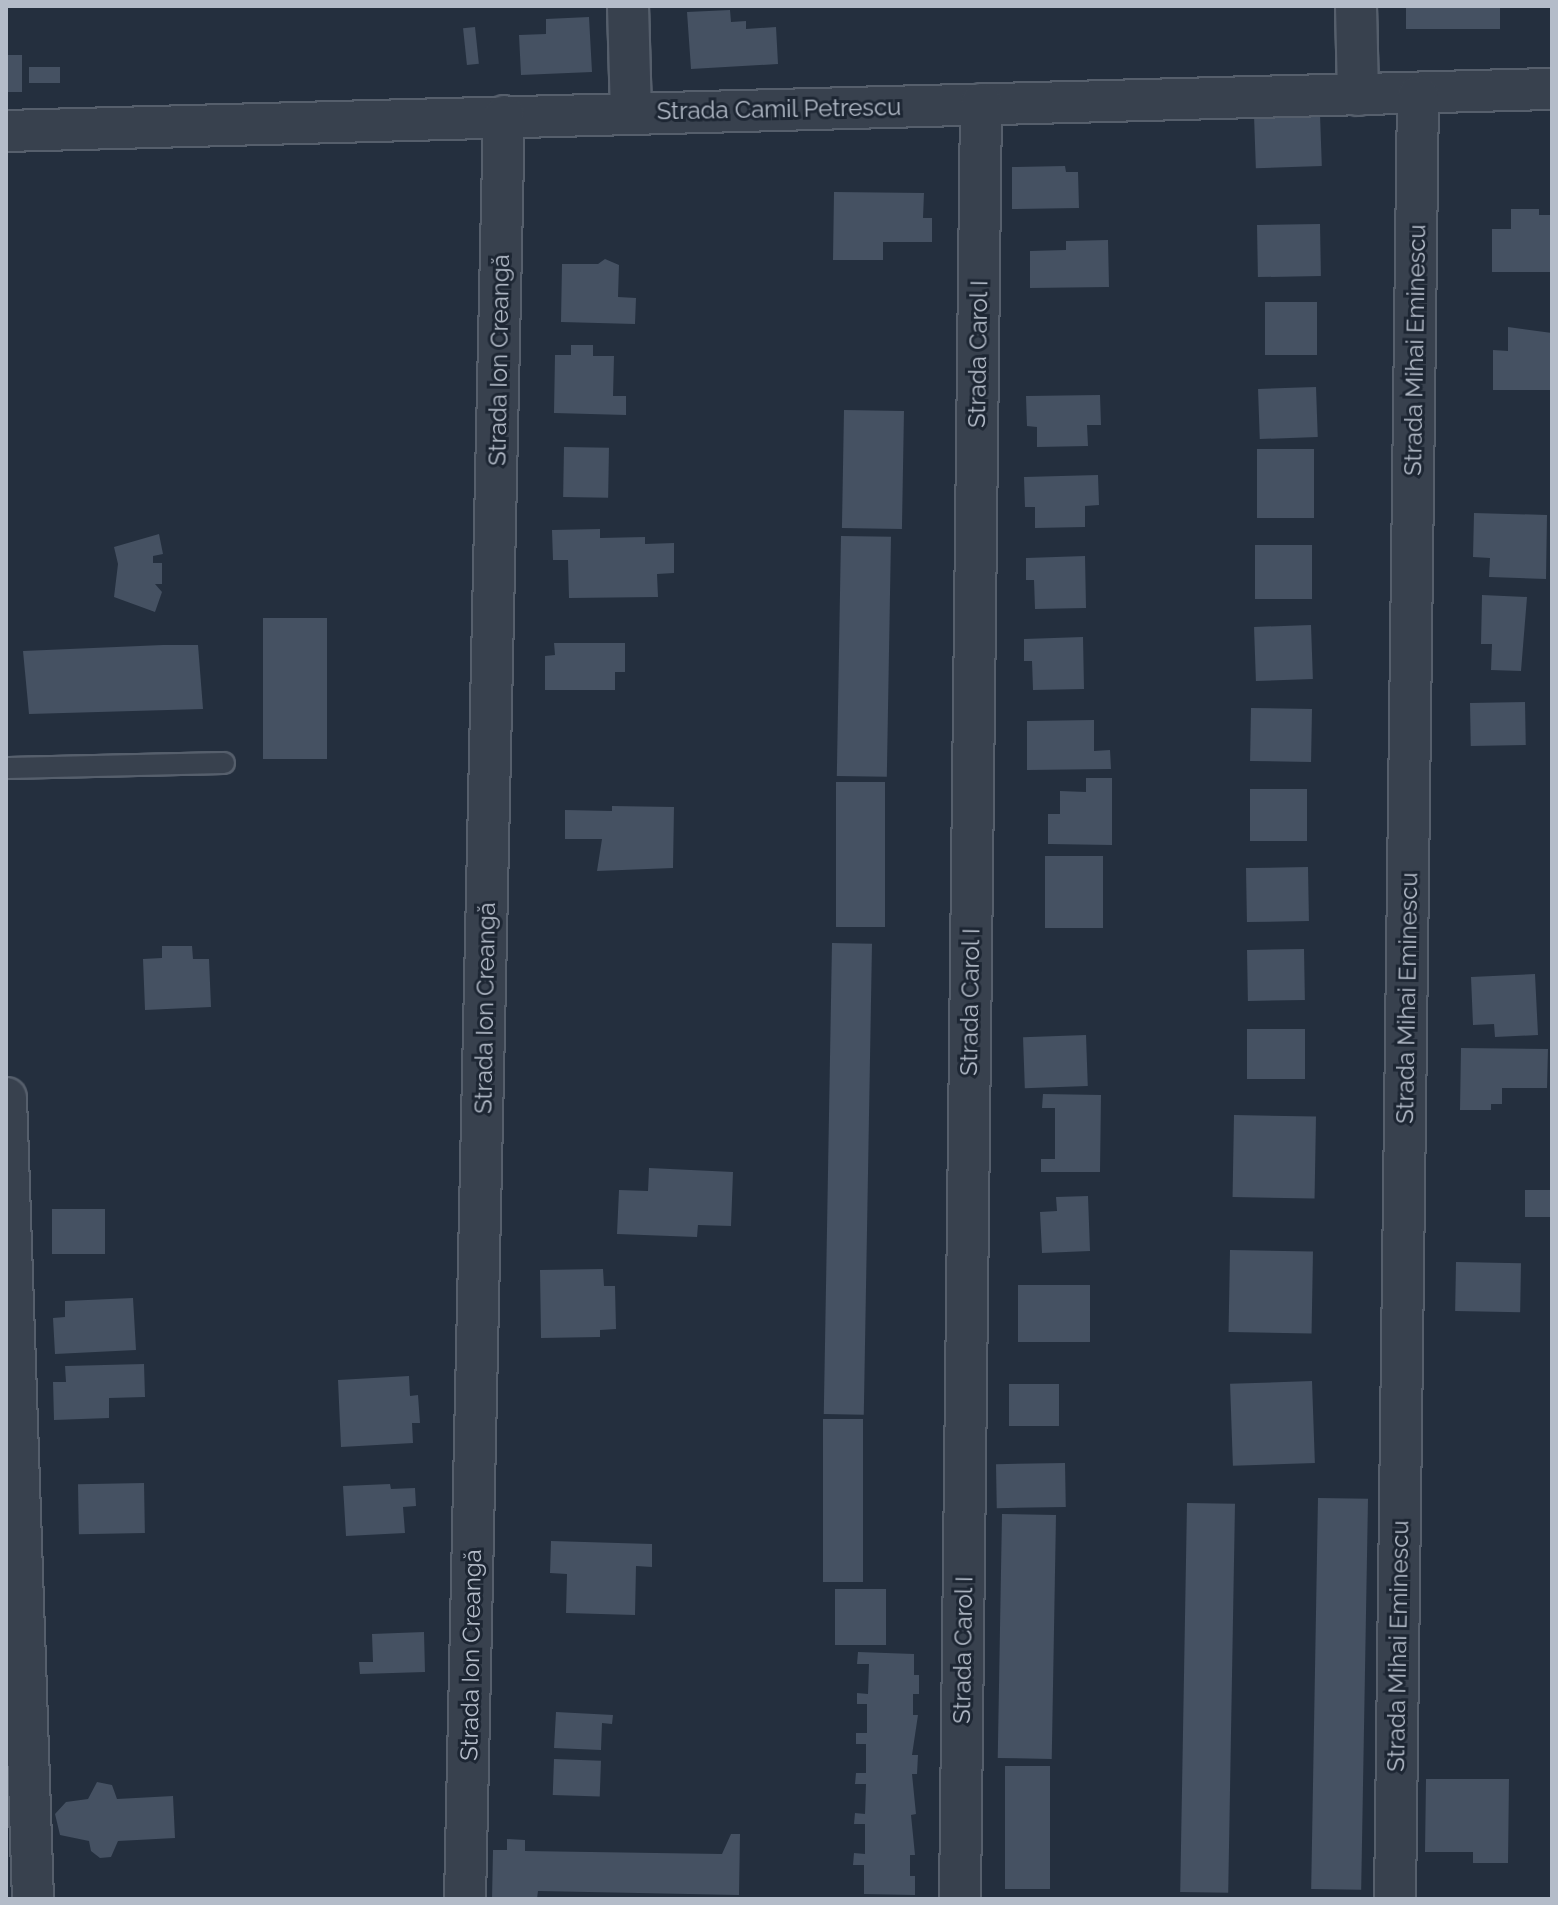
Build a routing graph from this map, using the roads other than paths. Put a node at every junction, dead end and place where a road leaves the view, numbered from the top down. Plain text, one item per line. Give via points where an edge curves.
1 (628, 6) edge
2 (1356, 6) edge
3 (1552, 89) edge
4 (1358, 95) junction
5 (1418, 96) junction
6 (981, 104) junction
7 (631, 113) junction
8 (504, 116) junction
9 (6, 131) edge
10 (224, 763) dead end
11 (6, 768) edge
12 (6, 1098) edge
13 (33, 1899) edge
14 (465, 1899) edge
15 (960, 1899) edge
16 (1395, 1899) edge

1 - 7 street
2 - 4 street
3 - 5 street, Strada Camil Petrescu
4 - 5 street, Strada Camil Petrescu
4 - 6 street, Strada Camil Petrescu
5 - 16 street, Strada Mihai Eminescu
6 - 7 street, Strada Camil Petrescu
6 - 15 street, Strada Carol I
7 - 8 street, Strada Camil Petrescu
8 - 9 street, Strada Camil Petrescu
8 - 14 street, Strada Ion Creangă
10 - 11 lane
12 - 13 street

